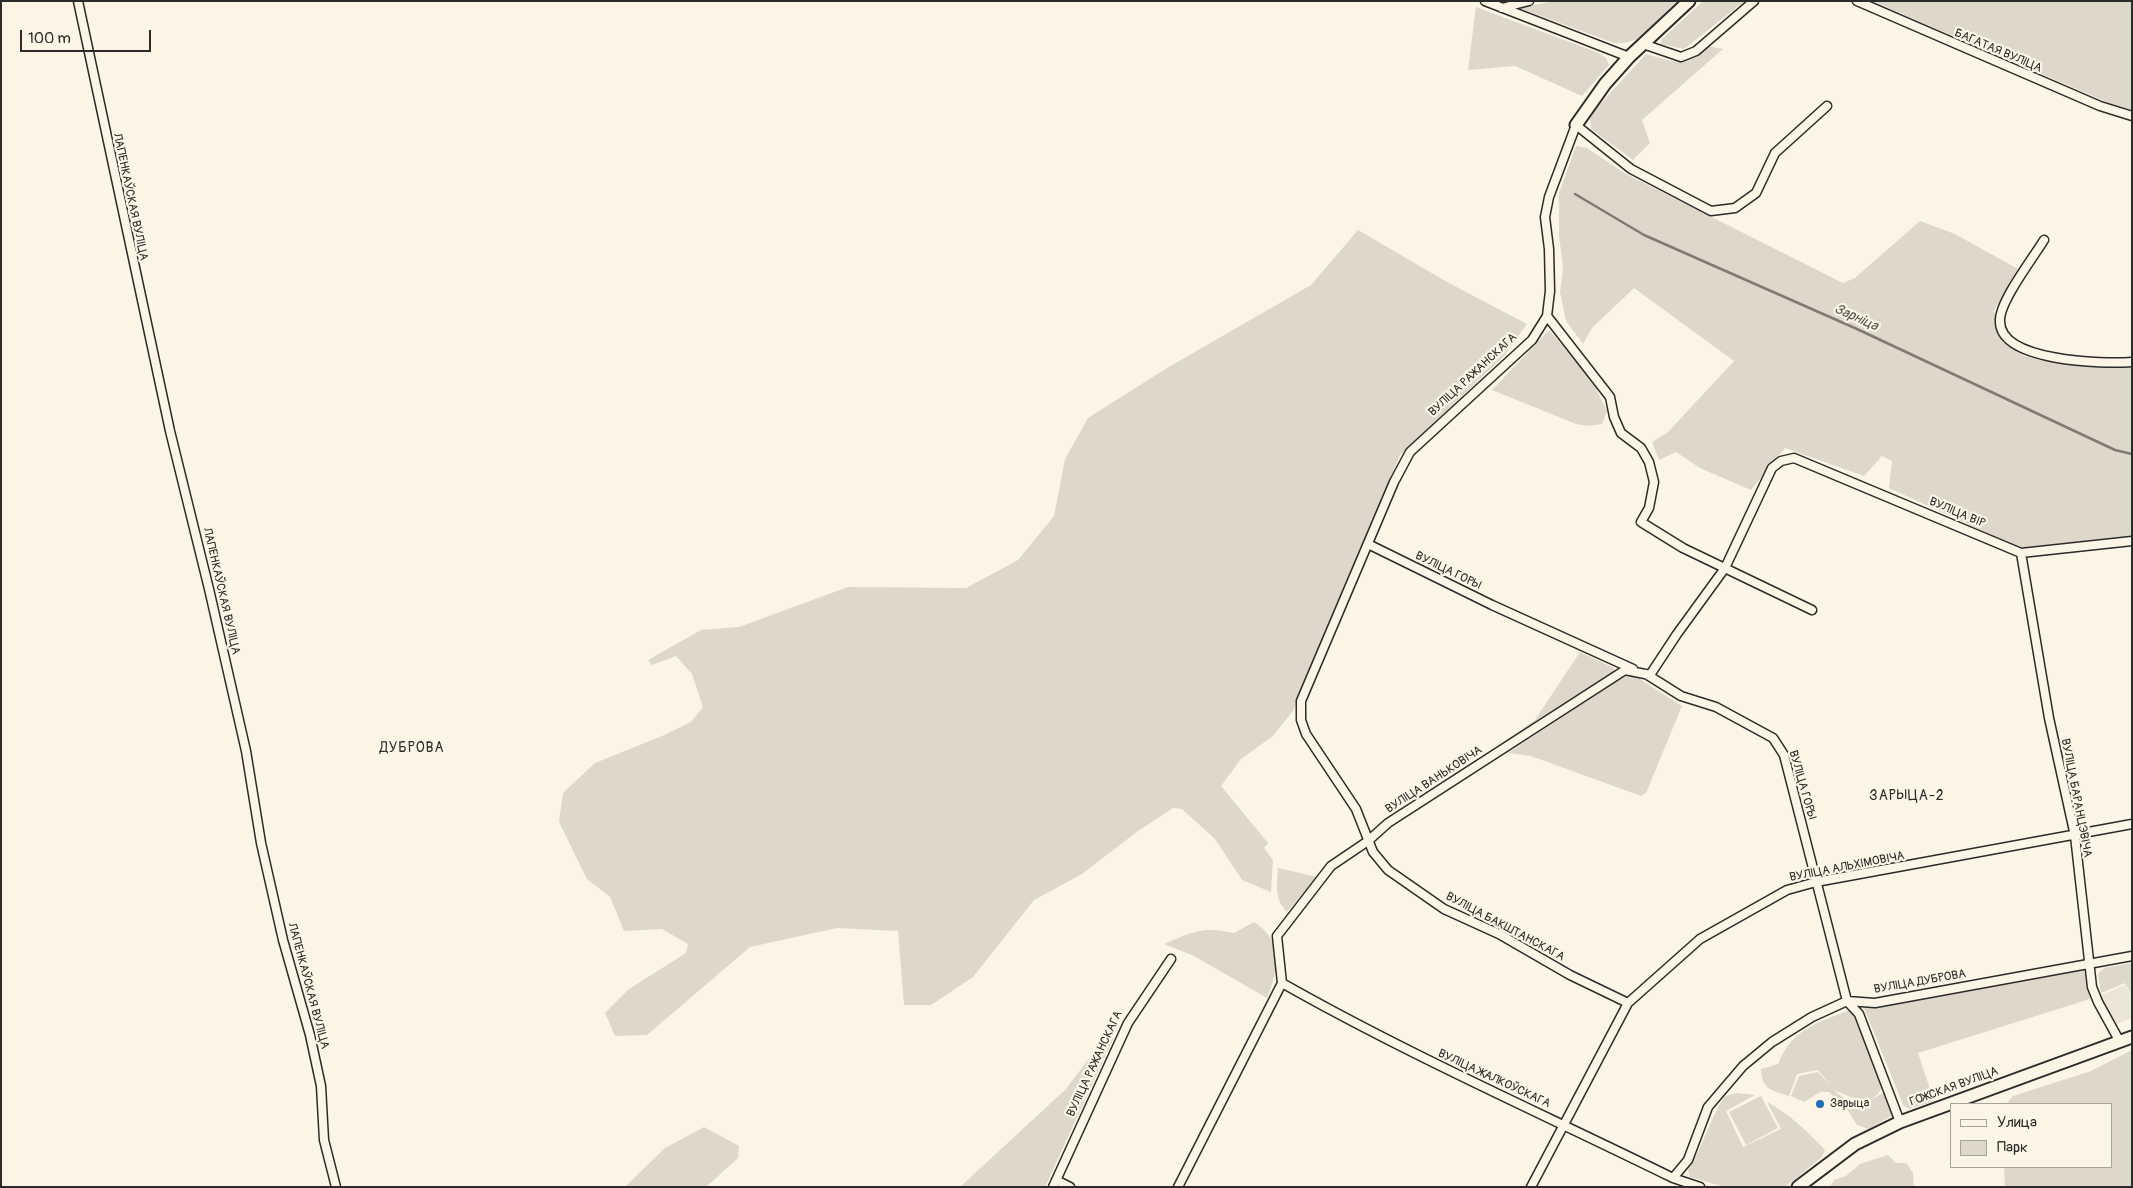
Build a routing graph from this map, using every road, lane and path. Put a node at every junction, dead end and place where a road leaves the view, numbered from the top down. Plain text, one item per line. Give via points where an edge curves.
1 (78, 1) edge
2 (1486, 1) edge
3 (1529, 1) edge
4 (1689, 1) edge
5 (1754, 1) edge
6 (1857, 1) edge
7 (1501, 8) junction
8 (1643, 44) junction
9 (1629, 57) junction
10 (1827, 106) dead end
11 (2132, 116) edge
12 (1576, 125) junction
13 (2044, 240) dead end
14 (1547, 316) junction
15 (2132, 362) edge
16 (2132, 541) edge
17 (1368, 544) junction
18 (2021, 553) junction
19 (1725, 568) junction
20 (1812, 610) dead end
21 (1650, 675) junction
22 (1301, 701) joint
23 (2132, 824) edge
24 (2075, 836) junction
25 (1368, 841) junction
26 (1816, 882) junction
27 (2132, 956) edge
28 (1171, 959) dead end
29 (2089, 965) junction
30 (1282, 983) junction
31 (1847, 1001) junction
32 (1628, 1003) junction
33 (2132, 1037) edge
34 (2120, 1042) junction
35 (1952, 1103) edge
36 (1950, 1104) edge
37 (1900, 1122) junction
38 (1564, 1124) junction
39 (1673, 1178) junction
40 (1055, 1183) edge
41 (336, 1187) edge
42 (1070, 1187) edge
43 (1178, 1187) edge
44 (1531, 1187) edge
45 (1700, 1187) edge
46 (1798, 1187) edge

1 - 41 street, ЛАПЕНКАЎСКАЯ ВУЛІЦА via 170,431 246,752 283,940 310,1035 321,1086 324,1140
2 - 7 street
3 - 7 street
4 - 8 street, ВУЛІЦА РАЖАНСКАГА
5 - 8 street via 1696,51 1680,57
6 - 11 street, БАГАТАЯ ВУЛІЦА via 2100,106
7 - 9 street
8 - 9 street, ВУЛІЦА РАЖАНСКАГА
9 - 12 street, ВУЛІЦА РАЖАНСКАГА
10 - 12 street via 1776,153 1756,192 1735,208 1711,211 1632,169
12 - 14 street, ВУЛІЦА РАЖАНСКАГА via 1549,197 1545,217 1550,291
13 - 15 street via 2005,302 2000,321 2002,331 2010,341 2033,352 2064,360
14 - 17 street, ВУЛІЦА РАЖАНСКАГА via 1532,340 1410,452
14 - 19 street via 1610,398 1621,433 1641,448 1649,462 1654,482 1649,508 1641,522 1683,548
16 - 18 street, ВУЛІЦА ВІР
17 - 21 street, ВУЛІЦА ГОРЫ via 1501,609
17 - 22 street, ВУЛІЦА РАЖАНСКАГА
18 - 19 street, ВУЛІЦА ВІР via 1794,458 1781,461 1772,468
18 - 24 street, ВУЛІЦА БАРАНЦЭВІЧА via 2049,718
19 - 20 street
19 - 21 street
21 - 25 street, ВУЛІЦА ВАНЬКОВІЧА via 1625,670 1388,824
21 - 26 street, ВУЛІЦА ГОРЫ via 1681,696 1716,707 1774,738 1784,754
22 - 25 street, ВУЛІЦА БАКШТАНСКАГА via 1301,720 1306,734 1356,809
23 - 24 street, ВУЛІЦА АЛЬХІМОВІЧА
24 - 26 street, ВУЛІЦА АЛЬХІМОВІЧА
24 - 29 street, ВУЛІЦА БАРАНЦЭВІЧА
25 - 30 street, ВУЛІЦА ВАНЬКОВІЧА via 1331,866 1277,936
25 - 32 street, ВУЛІЦА БАКШТАНСКАГА via 1388,870 1444,909 1499,934 1570,975
26 - 31 street, ВУЛІЦА ГОРЫ
26 - 32 street, ВУЛІЦА АЛЬХІМОВІЧА via 1786,890 1700,939
27 - 29 street, ВУЛІЦА ДУБРОВА
28 - 40 street, ВУЛІЦА РАЖАНСКАГА via 1128,1023
29 - 31 street, ВУЛІЦА ДУБРОВА via 1875,1003
29 - 34 street, ВУЛІЦА БАРАНЦЭВІЧА via 2098,1002
30 - 38 street, ВУЛІЦА ЖАЛКОЎСКАГА via 1426,1060
30 - 43 street
31 - 37 street, ВУЛІЦА ГОРЫ via 1859,1014
31 - 39 street, ВУЛІЦА ДУБРОВА via 1780,1036 1743,1066 1708,1107 1688,1160
32 - 38 street, ВУЛІЦА АЛЬХІМОВІЧА
33 - 34 street, ГОЖСКАЯ ВУЛІЦА
34 - 35 street, ГОЖСКАЯ ВУЛІЦА
36 - 37 street, ГОЖСКАЯ ВУЛІЦА
37 - 46 street, ГОЖСКАЯ ВУЛІЦА via 1855,1144
38 - 39 street, ВУЛІЦА ЖАЛКОЎСКАГА
38 - 44 street, ВУЛІЦА АЛЬХІМОВІЧА
39 - 45 street, ВУЛІЦА ЖАЛКОЎСКАГА
40 - 42 street

